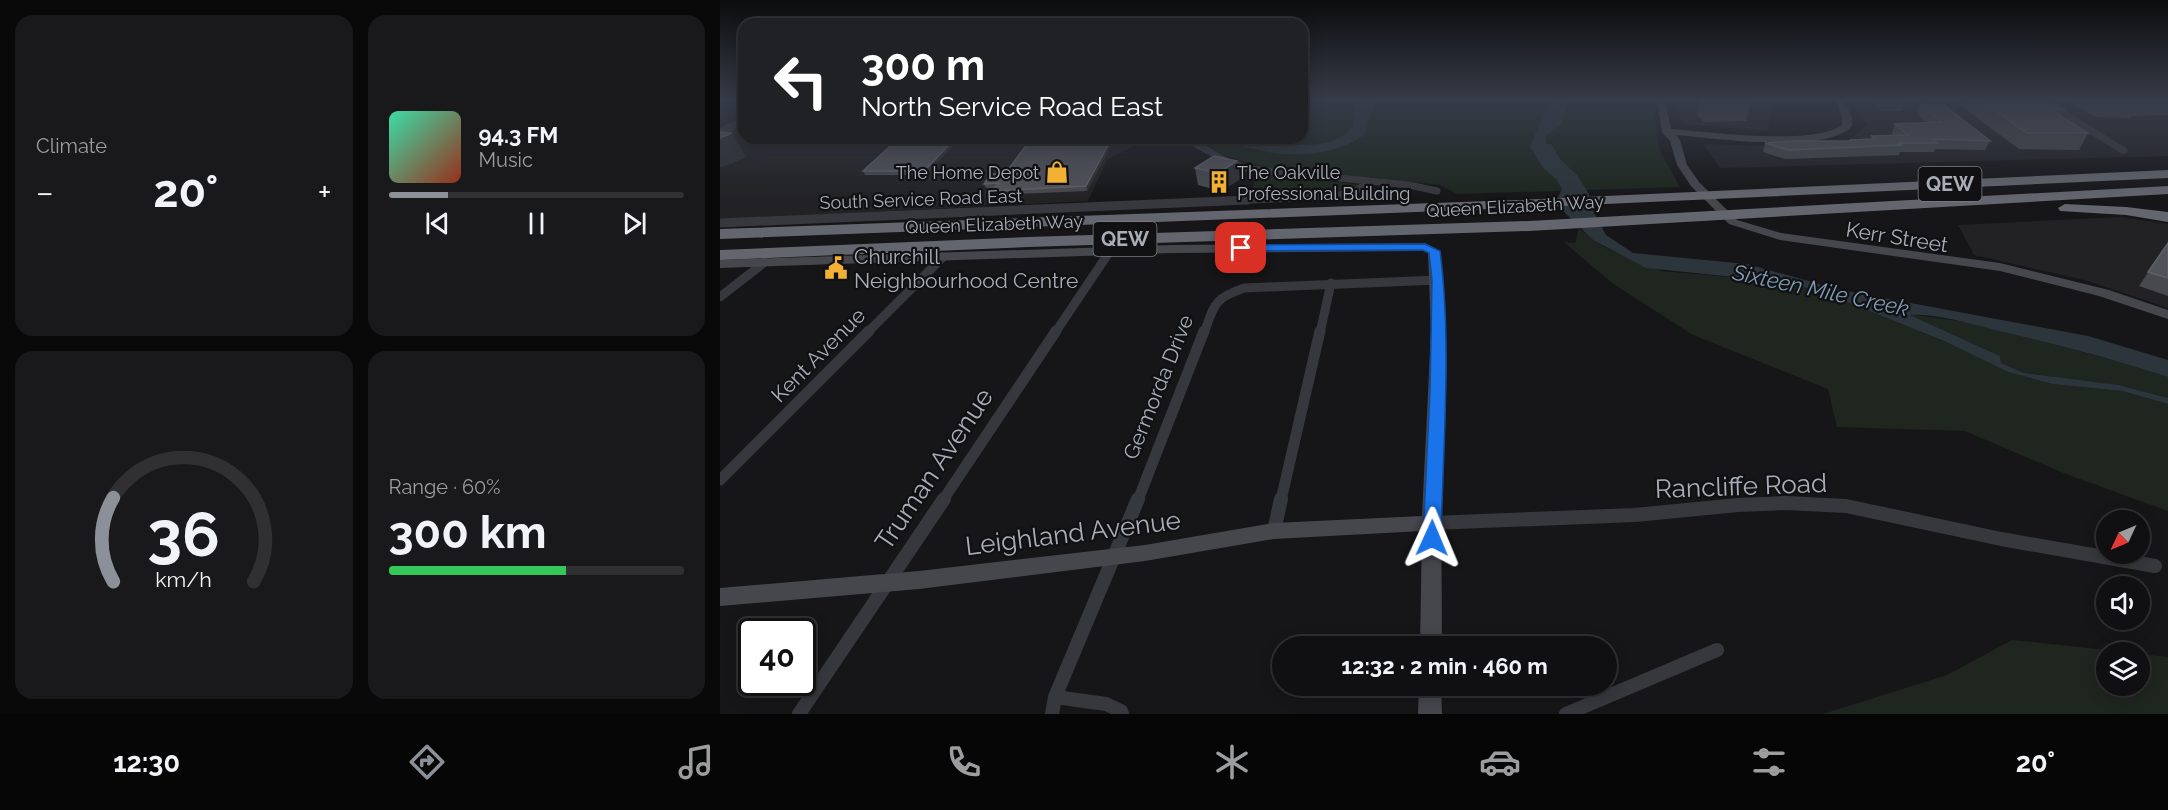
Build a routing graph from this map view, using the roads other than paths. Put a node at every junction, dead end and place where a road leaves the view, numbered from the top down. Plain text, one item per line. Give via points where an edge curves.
1 (1839, 132) edge
2 (2094, 132) edge
3 (1668, 134) junction
4 (1196, 144) edge
5 (2124, 151) dead end
6 (2168, 163) edge
7 (2168, 174) edge
8 (1369, 181) junction
9 (2168, 190) edge
10 (1437, 191) dead end
11 (1789, 191) junction
12 (2168, 202) edge
13 (2065, 208) junction
14 (1735, 216) junction
15 (2168, 217) edge
16 (720, 223) edge
17 (720, 234) edge
18 (1110, 252) junction
19 (720, 255) edge
20 (943, 256) junction
21 (765, 262) junction
22 (720, 264) edge
23 (1438, 280) junction
24 (1331, 283) junction
25 (720, 297) edge
26 (2168, 315) edge
27 (2168, 321) edge
28 (720, 480) edge
29 (1432, 523) junction
30 (1274, 531) junction
31 (1116, 555) junction
32 (2155, 566) dead end
33 (887, 583) junction
34 (720, 597) edge
35 (1431, 636) edge
36 (1717, 650) dead end
37 (1430, 696) edge
38 (1054, 706) edge
39 (799, 714) edge
40 (1122, 714) edge
41 (1430, 714) edge
42 (1566, 714) edge

1 - 3 street via 1799,140
2 - 5 street
3 - 26 street, Kerr Street via 1675,140 1682,165 1695,184 1726,217 1747,228 1780,236 1988,264 2104,293
3 - 27 street, Kerr Street via 1670,156 1689,185 1716,215 1743,230 1783,241 2032,280
4 - 8 street via 1250,169
6 - 11 highway
7 - 11 highway, Queen Elizabeth Way / QEW
8 - 10 street
8 - 16 street, South Service Road East via 1349,195 1329,197
9 - 14 highway, Queen Elizabeth Way / QEW
11 - 17 highway, Queen Elizabeth Way / QEW
12 - 13 highway
13 - 14 highway
13 - 15 highway
14 - 19 highway, Queen Elizabeth Way / QEW
18 - 20 street
18 - 23 street via 1425,247 1434,251
18 - 33 street, Truman Avenue
20 - 21 street
20 - 28 street, Kent Avenue
21 - 22 street
21 - 25 street
23 - 24 street, Germorda Drive
23 - 29 street
24 - 30 street
24 - 31 street, Germorda Drive via 1244,288 1216,302
29 - 30 street, Leighland Avenue
29 - 32 street, Rancliffe Road via 1635,515 1738,505 1846,506
29 - 35 street
30 - 31 street, Leighland Avenue
31 - 33 street, Leighland Avenue
31 - 38 street, Germorda Drive
33 - 34 street, Leighland Avenue
33 - 39 street, Truman Avenue
36 - 42 street
37 - 41 street
38 - 40 street, Germorda Drive via 1106,704

